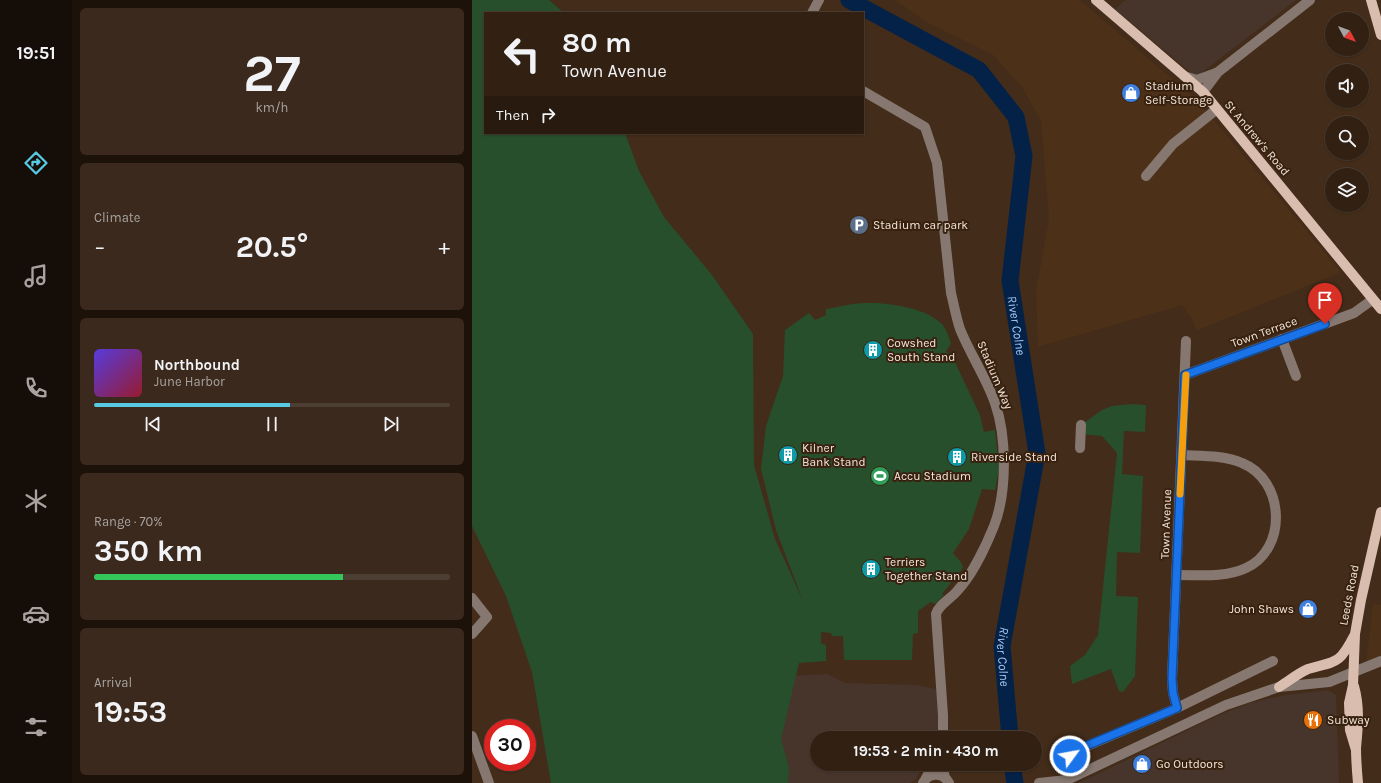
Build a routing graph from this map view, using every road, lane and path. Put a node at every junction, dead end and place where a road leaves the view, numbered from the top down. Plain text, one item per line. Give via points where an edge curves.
1 (818, 0) edge
2 (1096, 0) edge
3 (1310, 0) edge
4 (1371, 0) edge
5 (812, 12) edge
6 (1381, 35) edge
7 (1218, 72) junction
8 (1184, 76) junction
9 (864, 92) edge
10 (1203, 92) junction
11 (1217, 109) junction
12 (1146, 176) dead end
13 (1372, 300) junction
14 (1381, 309) edge
15 (1282, 339) junction
16 (1186, 341) dead end
17 (1185, 375) junction
18 (1296, 376) dead end
19 (1081, 425) dead end
20 (1080, 448) dead end
21 (1182, 455) junction
22 (1380, 517) edge
23 (1177, 575) junction
24 (472, 598) edge
25 (472, 634) edge
26 (1355, 634) junction
27 (1381, 660) edge
28 (1272, 661) dead end
29 (1353, 671) junction
30 (1279, 687) junction
31 (1177, 708) junction
32 (943, 731) edge
33 (472, 736) edge
34 (1066, 762) dead end
35 (930, 771) edge
36 (945, 771) edge
37 (949, 781) edge
38 (923, 782) edge
39 (489, 783) edge
40 (1041, 783) edge
41 (1358, 783) edge

1 - 5 street
2 - 8 main road, St Andrew's Road
3 - 7 street
4 - 6 main road
7 - 8 street via 1197,80
7 - 10 street
8 - 10 main road, St Andrew's Road
9 - 32 street, Stadium Way via 925,127 937,163 951,293 960,328 990,391 1000,422 1004,463 994,526 965,581 936,614 939,682 944,715
10 - 11 main road, St Andrew's Road
11 - 12 street via 1173,144
11 - 13 main road, St Andrew's Road
13 - 14 main road, St Andrew's Road
13 - 15 street, Town Terrace via 1354,313
15 - 17 street, Town Terrace
15 - 18 street
16 - 17 street, Town Avenue
17 - 21 street, Town Avenue
19 - 20 street
21 - 23 street, Town Avenue
21 - 23 street via 1215,457 1242,463 1262,476 1273,494 1276,512 1274,534 1264,556 1246,568 1226,575
22 - 26 main road, Leeds Road
23 - 31 street, Town Avenue via 1172,679
24 - 25 street via 487,617
26 - 29 main road, Leeds Road
26 - 30 main road via 1337,660 1326,666 1307,670
27 - 29 street
28 - 31 street
29 - 30 street via 1329,682
29 - 41 main road, Leeds Road via 1359,728 1356,750
30 - 40 street via 1226,705 1068,780
31 - 34 street via 1076,751
33 - 39 street
35 - 38 street
36 - 37 street
37 - 38 street via 934,774

